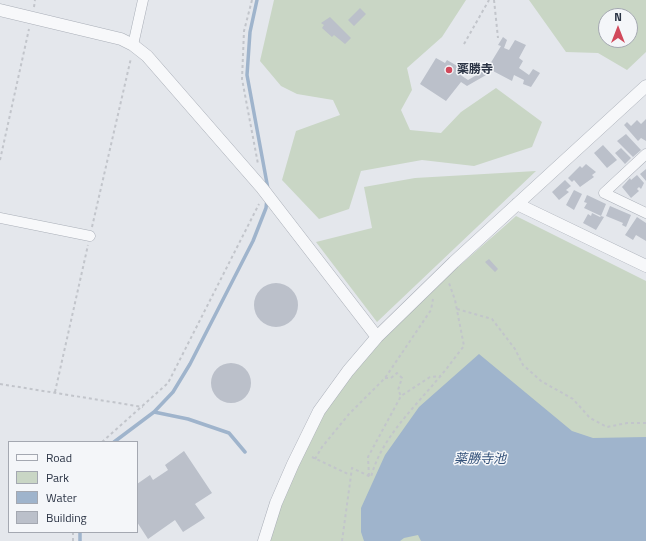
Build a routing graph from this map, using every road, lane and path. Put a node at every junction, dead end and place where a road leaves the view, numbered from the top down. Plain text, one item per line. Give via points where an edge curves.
1 (35, 0) edge
2 (143, 0) edge
3 (252, 0) edge
4 (489, 0) edge
5 (494, 0) edge
6 (0, 10) edge
7 (32, 17) junction
8 (498, 38) dead end
9 (464, 44) dead end
10 (133, 45) junction
11 (646, 86) edge
12 (646, 154) edge
13 (0, 160) edge
14 (258, 165) dead end
15 (262, 188) junction
16 (517, 204) junction
17 (646, 213) edge
18 (0, 218) edge
19 (90, 236) junction
20 (644, 262) edge
21 (450, 287) dead end
22 (433, 299) dead end
23 (457, 309) junction
24 (377, 337) junction
25 (441, 376) junction
26 (385, 378) junction
27 (0, 384) edge
28 (55, 392) junction
29 (401, 396) junction
30 (143, 407) junction
31 (646, 423) edge
32 (103, 441) edge
33 (312, 457) dead end
34 (315, 459) junction
35 (351, 475) junction
36 (368, 476) junction
37 (264, 541) edge
38 (342, 541) edge

1 - 7 path
2 - 10 street
3 - 14 path via 244,31 242,79
4 - 9 path
5 - 8 path
6 - 7 street
7 - 10 street via 121,39
7 - 13 path
10 - 15 street via 147,56
10 - 19 path
11 - 16 street
12 - 17 street via 604,193
15 - 24 street
15 - 30 path via 258,207 168,383
16 - 20 street
16 - 24 street
18 - 19 street
19 - 28 path
21 - 23 path
22 - 26 path via 431,310
23 - 25 path via 464,346
23 - 31 path via 492,319 514,349 522,365 541,381 573,398 590,418 607,427
24 - 37 street via 319,411 276,503
25 - 29 path via 430,377
25 - 36 path via 390,437 374,463 371,477
26 - 29 path via 391,378 396,373 402,378 398,390
26 - 34 path via 353,409
27 - 28 path
28 - 30 path
29 - 36 path via 368,456
30 - 32 path
33 - 34 path
34 - 35 path
35 - 36 path via 352,468
35 - 38 path

